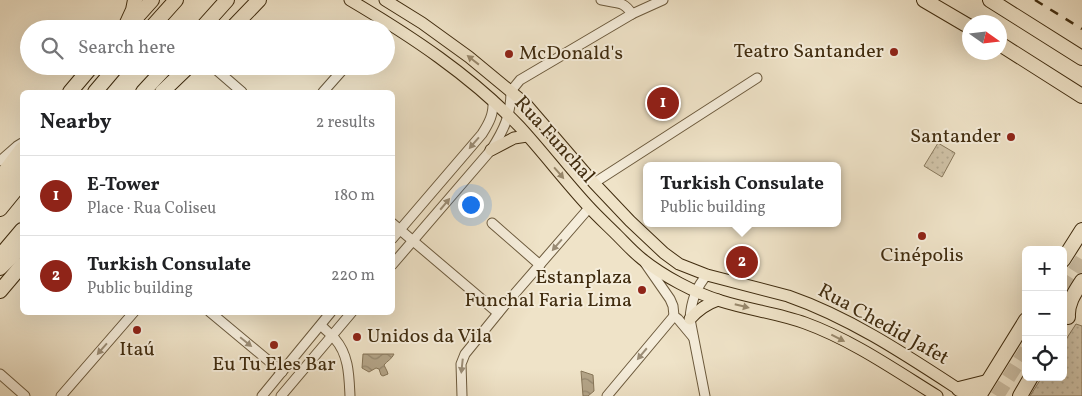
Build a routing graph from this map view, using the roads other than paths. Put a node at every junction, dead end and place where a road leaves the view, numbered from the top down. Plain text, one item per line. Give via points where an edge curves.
1 (135, 0) edge
2 (152, 0) edge
3 (176, 0) edge
4 (227, 0) edge
5 (252, 0) edge
6 (258, 0) edge
7 (350, 0) edge
8 (385, 0) edge
9 (601, 0) edge
10 (662, 0) edge
11 (924, 0) edge
12 (990, 0) edge
13 (400, 4) edge
14 (245, 14) junction
15 (632, 14) junction
16 (129, 20) edge
17 (133, 20) edge
18 (158, 20) edge
19 (209, 20) edge
20 (239, 20) edge
21 (376, 20) edge
22 (962, 22) edge
23 (395, 32) edge
24 (1007, 48) edge
25 (1082, 60) edge
26 (1043, 71) junction
27 (84, 75) edge
28 (110, 75) edge
29 (159, 75) edge
30 (180, 75) edge
31 (191, 75) edge
32 (222, 75) edge
33 (338, 75) edge
34 (757, 78) dead end
35 (1082, 88) edge
36 (72, 90) edge
37 (97, 90) edge
38 (145, 90) edge
39 (164, 90) edge
40 (178, 90) edge
41 (240, 90) edge
42 (326, 90) edge
43 (511, 91) junction
44 (1082, 96) edge
45 (492, 100) junction
46 (508, 116) junction
47 (527, 136) junction
48 (20, 144) edge
49 (491, 150) junction
50 (20, 152) edge
51 (0, 161) edge
52 (20, 169) edge
53 (0, 178) edge
54 (594, 183) junction
55 (20, 185) edge
56 (0, 194) edge
57 (589, 208) junction
58 (0, 210) edge
59 (630, 221) junction
60 (492, 222) dead end
61 (395, 226) edge
62 (400, 230) junction
63 (1082, 230) edge
64 (20, 232) edge
65 (395, 235) edge
66 (414, 241) junction
67 (1082, 247) edge
68 (20, 249) edge
69 (664, 253) joint
70 (1067, 254) edge
71 (0, 256) edge
72 (641, 259) junction
73 (395, 262) edge
74 (1067, 263) edge
75 (540, 265) junction
76 (20, 267) edge
77 (0, 268) edge
78 (707, 275) junction
79 (1082, 281) edge
80 (0, 291) edge
81 (696, 291) junction
82 (1080, 298) edge
83 (718, 300) junction
84 (498, 313) junction
85 (131, 315) edge
86 (214, 315) edge
87 (329, 315) edge
88 (350, 315) edge
89 (1067, 315) edge
90 (674, 316) junction
91 (690, 319) junction
92 (1067, 319) edge
93 (321, 325) junction
94 (1022, 326) edge
95 (332, 336) junction
96 (694, 339) junction
97 (282, 372) junction
98 (0, 374) edge
99 (1029, 381) edge
100 (987, 382) junction
101 (964, 393) edge
102 (26, 396) edge
103 (62, 396) edge
104 (262, 396) edge
105 (281, 396) edge
106 (350, 396) edge
107 (462, 396) edge
108 (607, 396) edge
109 (705, 396) edge
110 (937, 396) edge
111 (979, 396) edge
112 (1020, 396) edge

1 - 16 highway
2 - 17 highway
3 - 18 highway
4 - 19 highway
5 - 14 highway
6 - 14 highway
7 - 21 main road, Rua Funchal
8 - 13 main road, Rua Funchal
9 - 15 street via 624,3
10 - 15 street
11 - 22 highway
12 - 25 highway
43 -> 13 main road, Rua Funchal
14 - 20 highway
15 - 43 street via 520,80
23 - 45 main road, Rua Funchal via 422,45
24 - 26 highway
26 - 35 highway
26 - 44 highway
27 - 36 highway
28 - 37 highway
29 - 38 highway
30 - 39 highway
31 - 40 highway
32 - 41 street
33 - 42 street
34 - 54 street
43 - 46 street
43 - 54 main road, Rua Funchal
45 - 46 main road, Rua Funchal
45 -> 62 street via 491,118 482,134
46 - 47 main road, Rua Funchal
46 - 49 street
47 - 49 main road via 514,138
47 -> 57 main road, Rua Funchal
48 - 51 street
66 -> 49 street
50 - 53 highway
52 - 56 highway
54 - 59 main road, Rua Funchal
55 - 58 highway
57 - 59 main road via 603,202
57 - 72 main road, Rua Funchal
57 -> 75 street
59 - 69 main road, Rua Funchal
60 - 75 street
61 - 62 street
62 - 65 street
62 - 66 street
63 - 70 highway
64 - 71 highway
66 - 73 street
66 - 84 street
67 - 74 highway
68 - 77 highway
69 - 78 main road, Rua Chedid Jafet via 679,264
72 - 81 main road, Rua Chedid Jafet
72 - 90 street, Rua Funchal via 670,299
75 - 84 street
76 - 80 highway
78 - 81 street, Rua Funchal
78 - 101 main road, Rua Chedid Jafet via 810,305 885,342
79 - 89 highway via 1070,301
81 - 83 main road, Rua Chedid Jafet
81 - 91 street, Rua Funchal
82 - 92 highway
83 - 91 main road via 698,310
83 -> 110 main road, Rua Chedid Jafet via 821,329
84 -> 107 street via 462,359
85 -> 103 street
86 -> 97 street
87 - 93 street
88 - 95 street
90 - 96 street, Rua Funchal
90 -> 108 street
91 - 96 street, Rua Funchal
93 - 95 street
93 - 97 street
94 - 100 highway
95 - 105 street
95 - 106 street via 347,363
96 - 109 street, Rua Funchal
97 - 104 street
98 - 102 street
99 - 112 highway
100 - 101 highway
100 - 111 highway

